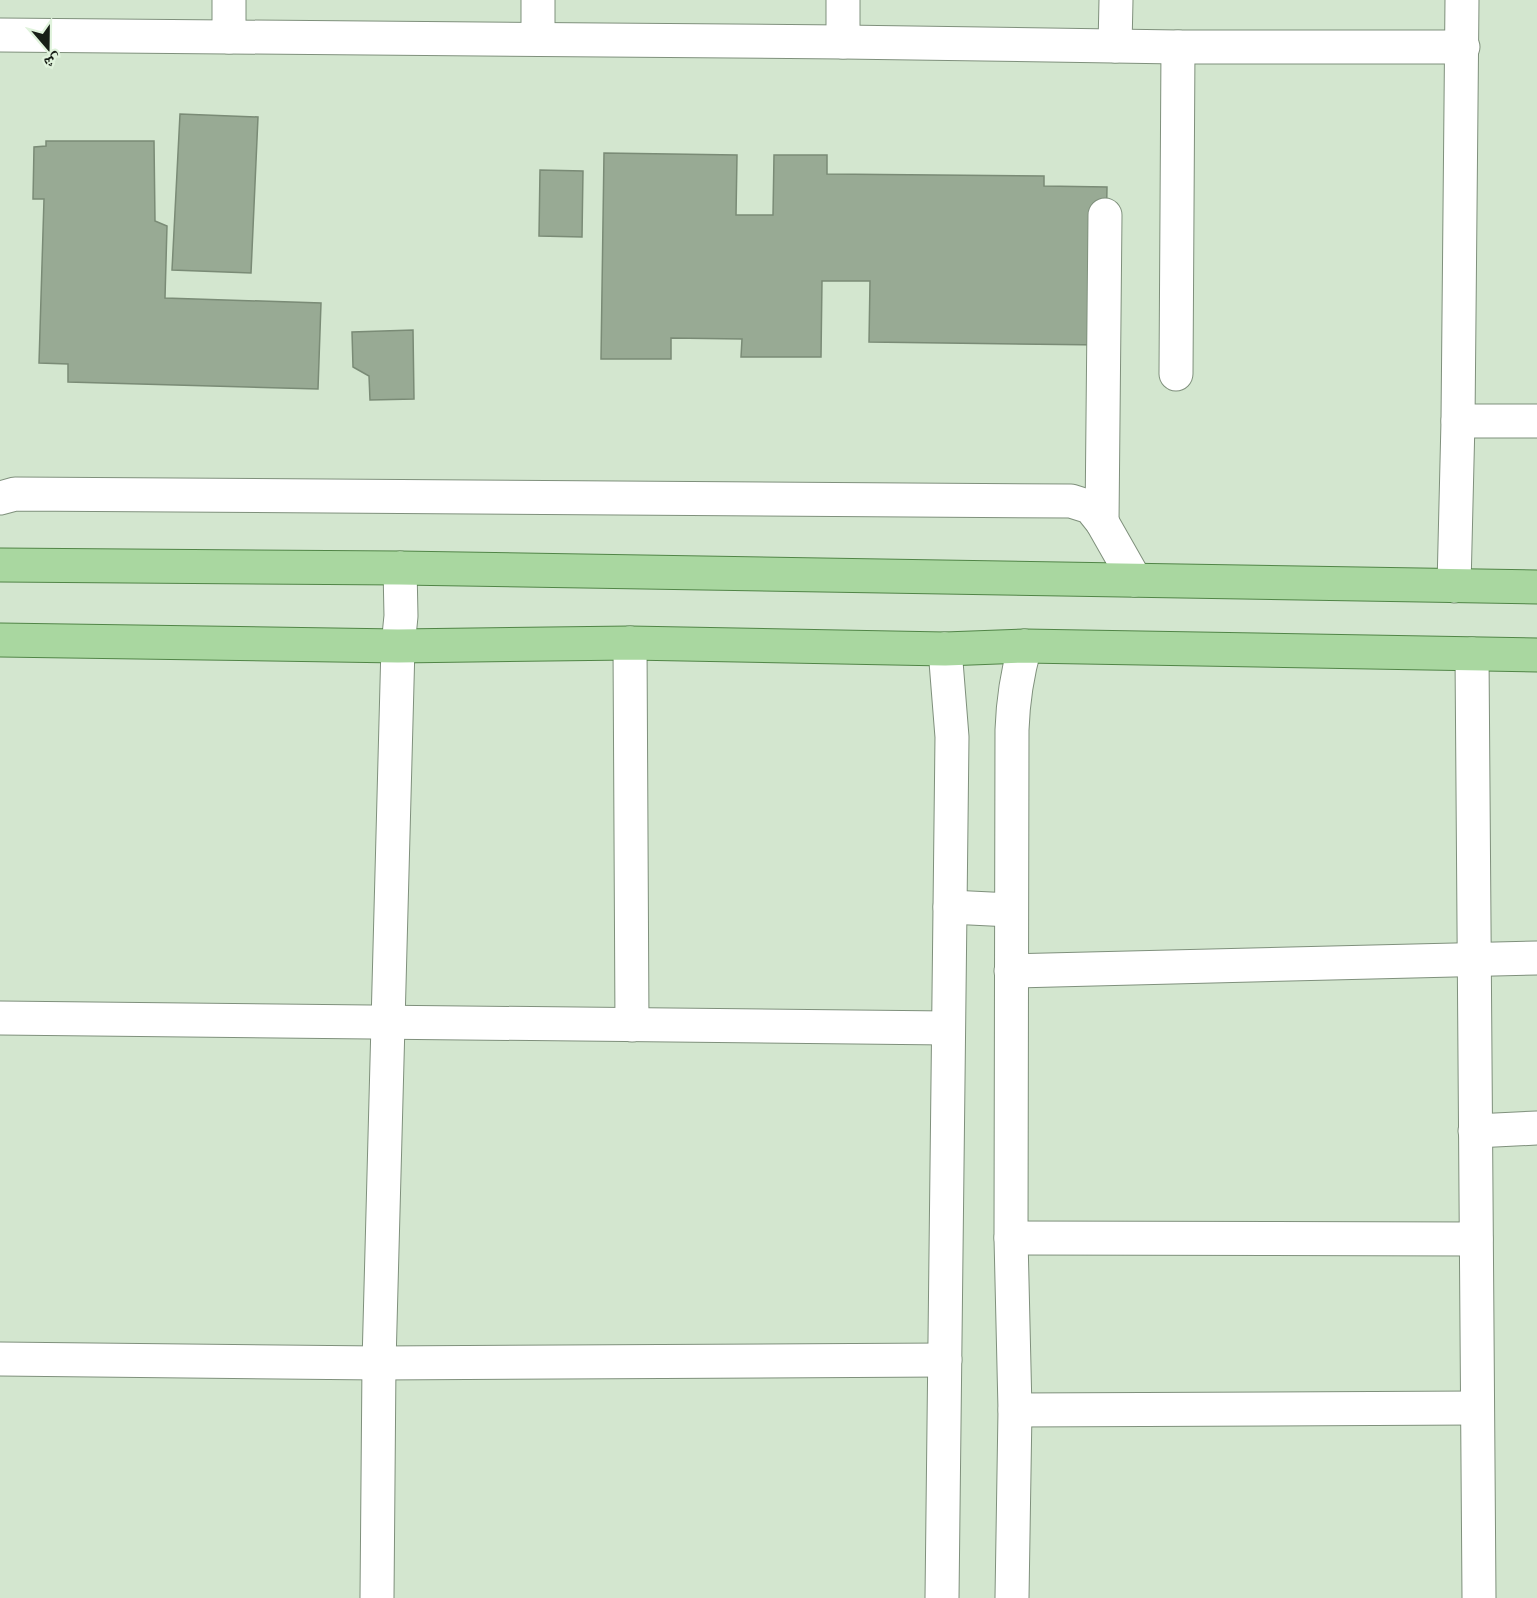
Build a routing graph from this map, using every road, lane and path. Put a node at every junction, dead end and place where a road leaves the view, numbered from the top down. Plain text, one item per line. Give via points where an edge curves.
1 (230, 0) edge
2 (538, 0) edge
3 (843, 0) edge
4 (1116, 0) edge
5 (1462, 0) edge
6 (0, 35) edge
7 (229, 37) junction
8 (538, 39) junction
9 (843, 42) junction
10 (1115, 46) junction
11 (1178, 47) junction
12 (1463, 47) junction
13 (1105, 215) dead end
14 (1176, 374) dead end
15 (1458, 421) junction
16 (1537, 421) edge
17 (0, 498) edge
18 (1102, 522) junction
19 (0, 565) edge
20 (400, 568) junction
21 (1135, 580) junction
22 (1454, 586) junction
23 (1537, 587) edge
24 (0, 640) edge
25 (630, 643) junction
26 (398, 646) junction
27 (1025, 646) junction
28 (945, 649) junction
29 (1472, 654) junction
30 (1537, 656) edge
31 (950, 907) junction
32 (1011, 909) junction
33 (1537, 958) edge
34 (1474, 960) junction
35 (1011, 971) junction
36 (0, 1018) edge
37 (389, 1022) junction
38 (632, 1025) junction
39 (948, 1028) junction
40 (1537, 1128) edge
41 (1475, 1131) junction
42 (1011, 1238) junction
43 (1476, 1239) junction
44 (0, 1359) edge
45 (945, 1360) junction
46 (379, 1363) junction
47 (1477, 1408) junction
48 (1015, 1410) junction
49 (376, 1598) edge
50 (942, 1598) edge
51 (1012, 1598) edge
52 (1479, 1598) edge

1 - 7 street
2 - 8 street
3 - 9 street
4 - 10 street
5 - 12 street
6 - 7 street
7 - 8 street
8 - 9 street
9 - 10 street
10 - 11 street
11 - 12 street
11 - 14 street
12 - 15 street
13 - 18 street
15 - 16 street
15 - 22 street
17 - 18 street via 27,494 1071,501 1090,507
18 - 21 street
19 - 20 main road
20 - 21 main road
20 - 26 street
21 - 22 main road
22 - 23 main road
24 - 26 main road
25 - 26 main road
25 - 28 main road
25 - 38 street
26 - 37 street
27 - 28 main road
27 - 29 main road
27 - 32 street via 1013,702
28 - 31 street via 952,737
29 - 30 main road
29 - 34 street
31 - 32 street
31 - 39 street
32 - 35 street
33 - 34 street
34 - 35 street
34 - 41 street
35 - 42 street
36 - 37 street
37 - 38 street
37 - 46 street
38 - 39 street
39 - 45 street
40 - 41 street
41 - 43 street
42 - 43 street
42 - 48 street
43 - 47 street
44 - 46 street
45 - 46 street
45 - 50 street
46 - 49 street
47 - 48 street
47 - 52 street
48 - 51 street

